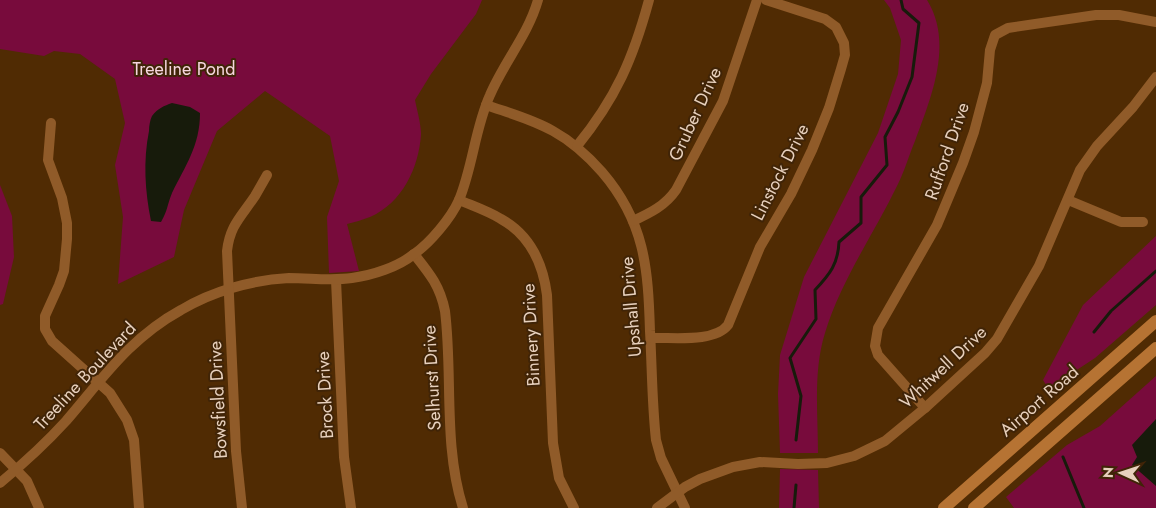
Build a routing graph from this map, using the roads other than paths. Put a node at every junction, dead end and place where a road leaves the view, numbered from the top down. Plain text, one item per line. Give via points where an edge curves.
1 (538, 0) edge
2 (649, 0) edge
3 (756, 0) edge
4 (766, 0) edge
5 (1156, 22) edge
6 (1156, 78) edge
7 (486, 105) junction
8 (50, 123) dead end
9 (577, 146) junction
10 (267, 176) dead end
11 (459, 200) junction
12 (1068, 200) junction
13 (633, 221) junction
14 (1143, 222) dead end
15 (414, 254) junction
16 (336, 280) junction
17 (230, 289) junction
18 (1156, 321) edge
19 (650, 338) junction
20 (1156, 348) edge
21 (98, 382) junction
22 (925, 408) junction
23 (0, 453) edge
24 (16, 469) junction
25 (0, 483) edge
26 (678, 492) junction
27 (39, 508) edge
28 (139, 508) edge
29 (242, 508) edge
30 (351, 508) edge
31 (463, 508) edge
32 (574, 508) edge
33 (657, 508) edge
34 (686, 508) edge
35 (944, 508) edge
36 (974, 508) edge

1 - 7 street, Treeline Boulevard via 528,27
2 - 9 street via 626,72 606,108
3 - 13 street, Gruber Drive via 723,101 676,190 660,208
4 - 19 street, Linstock Drive via 825,19 839,31 845,55 831,103 800,176 756,256 728,325 717,334 708,336
5 - 22 street, Rufford Drive via 1119,15 1096,15 1008,28 995,35 980,108 960,171 937,225 889,306 875,337 878,354
6 - 12 street, Whitwell Drive via 1087,159
7 - 9 street, Upshall Drive via 524,117
7 - 11 street, Treeline Boulevard
8 - 21 street via 48,160 65,210 67,239 64,271 45,316 45,329 52,341
9 - 13 street, Upshall Drive via 612,183
10 - 17 street, Bowsfield Drive via 230,232
11 - 15 street, Treeline Boulevard via 447,220
11 - 32 street, Binnery Drive via 510,224 539,260 547,295 553,443 559,478
12 - 14 street via 1121,222
12 - 22 street, Whitwell Drive via 1039,266 997,340
13 - 19 street, Upshall Drive via 647,271
15 - 16 street, Treeline Boulevard via 372,274
15 - 31 street, Selhurst Drive via 435,281 445,311 452,458
16 - 17 street, Treeline Boulevard via 280,279
16 - 30 street, Brock Drive via 344,457
17 - 21 street, Treeline Boulevard via 182,309 154,326 132,344
17 - 29 street, Bowsfield Drive via 236,451
18 - 35 main road, Airport Road
19 - 26 street, Upshall Drive via 656,440
20 - 36 main road
21 - 24 street, Treeline Boulevard via 50,438
21 - 28 street via 117,403 131,430
22 - 26 street, Whitwell Drive via 884,441 854,456 822,463 746,464 700,479
23 - 24 street
24 - 25 street, Treeline Boulevard
24 - 27 street via 27,481
26 - 33 street, Whitwell Drive
26 - 34 street, Upshall Drive

